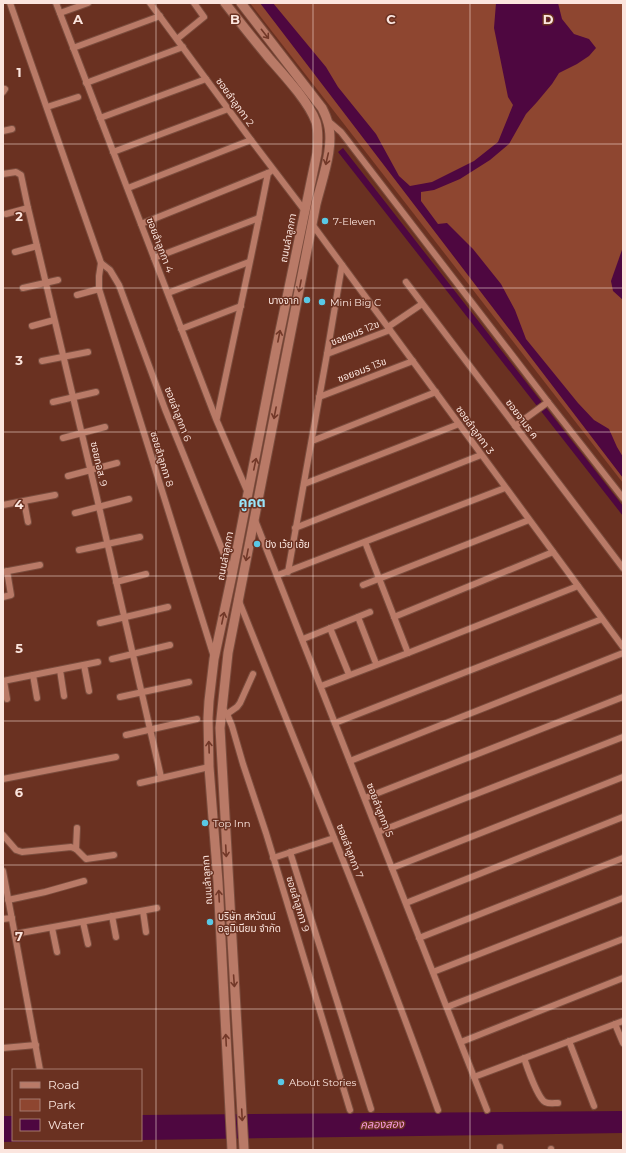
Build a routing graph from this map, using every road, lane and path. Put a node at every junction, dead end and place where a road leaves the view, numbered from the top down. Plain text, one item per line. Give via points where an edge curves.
1 (10, 3) edge
2 (56, 3) edge
3 (88, 3) edge
4 (150, 3) edge
5 (194, 3) edge
6 (225, 3) edge
7 (241, 3) edge
8 (60, 13) junction
9 (160, 16) junction
10 (177, 39) junction
11 (183, 47) junction
12 (73, 48) junction
13 (206, 79) junction
14 (86, 83) junction
15 (78, 97) dead end
16 (47, 107) junction
17 (228, 109) junction
18 (100, 118) junction
19 (327, 120) junction
20 (12, 129) dead end
21 (3, 132) edge
22 (251, 140) junction
23 (113, 152) junction
24 (271, 172) junction
25 (3, 174) edge
26 (128, 188) junction
27 (28, 208) junction
28 (305, 211) junction
29 (6, 214) dead end
30 (259, 218) junction
31 (141, 224) junction
32 (312, 224) junction
33 (37, 246) junction
34 (15, 252) dead end
35 (154, 258) junction
36 (249, 262) junction
37 (101, 263) junction
38 (342, 265) junction
39 (58, 280) dead end
40 (406, 282) dead end
41 (46, 283) junction
42 (23, 288) dead end
43 (99, 289) junction
44 (168, 293) junction
45 (77, 295) dead end
46 (422, 304) junction
47 (241, 306) junction
48 (54, 320) junction
49 (32, 326) dead end
50 (389, 328) junction
51 (181, 329) junction
52 (88, 352) dead end
53 (327, 354) junction
54 (63, 357) junction
55 (42, 361) dead end
56 (413, 362) junction
57 (96, 392) dead end
58 (436, 392) junction
59 (319, 397) junction
60 (73, 398) junction
61 (52, 402) dead end
62 (546, 404) junction
63 (216, 419) junction
64 (459, 424) junction
65 (516, 426) junction
66 (105, 427) dead end
67 (81, 433) junction
68 (63, 438) dead end
69 (312, 441) junction
70 (481, 455) junction
71 (117, 463) dead end
72 (90, 470) junction
73 (68, 476) dead end
74 (304, 484) junction
75 (506, 488) junction
76 (248, 494) junction
77 (55, 495) dead end
78 (130, 498) dead end
79 (623, 498) edge
80 (24, 501) junction
81 (3, 505) edge
82 (98, 507) junction
83 (75, 513) dead end
84 (254, 518) junction
85 (529, 520) junction
86 (28, 522) dead end
87 (296, 528) junction
88 (140, 537) dead end
89 (365, 542) junction
90 (107, 544) junction
91 (79, 550) dead end
92 (553, 552) junction
93 (40, 565) dead end
94 (623, 568) edge
95 (5, 572) edge
96 (288, 572) junction
97 (146, 574) dead end
98 (232, 575) junction
99 (278, 576) junction
100 (378, 578) junction
101 (116, 582) junction
102 (363, 585) dead end
103 (578, 586) junction
104 (3, 597) edge
105 (238, 600) junction
106 (168, 607) dead end
107 (370, 612) dead end
108 (124, 617) junction
109 (358, 617) junction
110 (394, 617) junction
111 (602, 619) junction
112 (100, 623) dead end
113 (330, 628) junction
114 (303, 639) junction
115 (170, 645) dead end
116 (623, 647) edge
117 (408, 653) junction
118 (623, 653) edge
119 (133, 654) junction
120 (112, 659) dead end
121 (214, 659) junction
122 (375, 660) dead end
123 (98, 662) dead end
124 (84, 665) junction
125 (60, 670) junction
126 (348, 672) dead end
127 (254, 674) dead end
128 (33, 675) junction
129 (4, 681) edge
130 (189, 682) dead end
131 (321, 686) junction
132 (89, 691) dead end
133 (142, 692) junction
134 (64, 696) dead end
135 (120, 697) dead end
136 (623, 697) edge
137 (37, 698) dead end
138 (7, 699) dead end
139 (224, 710) junction
140 (197, 719) dead end
141 (335, 723) junction
142 (150, 730) junction
143 (126, 735) dead end
144 (623, 737) edge
145 (116, 757) dead end
146 (350, 761) junction
147 (209, 767) junction
148 (161, 777) junction
149 (623, 778) edge
150 (3, 779) edge
151 (140, 783) dead end
152 (365, 798) junction
153 (224, 812) junction
154 (213, 814) junction
155 (623, 817) edge
156 (77, 828) dead end
157 (378, 832) junction
158 (3, 835) edge
159 (334, 838) junction
160 (76, 849) junction
161 (290, 852) junction
162 (114, 855) dead end
163 (273, 858) junction
164 (623, 858) edge
165 (392, 868) junction
166 (3, 871) edge
167 (84, 881) dead end
168 (623, 898) edge
169 (8, 900) junction
170 (406, 903) junction
171 (157, 908) dead end
172 (142, 911) junction
173 (112, 916) junction
174 (12, 918) junction
175 (3, 919) edge
176 (83, 922) junction
177 (52, 928) junction
178 (146, 932) dead end
179 (15, 934) junction
180 (116, 937) dead end
181 (420, 938) junction
182 (623, 939) edge
183 (88, 944) dead end
184 (57, 952) dead end
185 (433, 972) junction
186 (623, 978) edge
187 (447, 1007) junction
188 (623, 1021) edge
189 (615, 1024) junction
190 (3, 1040) edge
191 (569, 1041) junction
192 (461, 1042) junction
193 (623, 1043) edge
194 (36, 1045) junction
195 (4, 1048) edge
196 (524, 1058) junction
197 (40, 1069) edge
198 (474, 1077) junction
199 (558, 1103) dead end
200 (594, 1106) dead end
201 (371, 1109) dead end
202 (350, 1110) dead end
203 (438, 1110) dead end
204 (487, 1110) dead end
205 (232, 1150) edge
206 (244, 1150) edge

1 - 16 street
2 - 8 street, ซอยลำลูกกา 4
3 - 8 street
4 - 9 street, ซอยลำลูกกา 2
5 - 10 street via 204,17
6 - 28 main road, ถนนลำลูกกา via 289,82 316,122 317,153
7 -> 19 main road, ถนนลำลูกกา via 322,108
8 - 12 street, ซอยลำลูกกา 4
9 - 10 street, ซอยลำลูกกา 2
9 - 12 street
10 - 11 street, ซอยลำลูกกา 2
11 - 13 street, ซอยลำลูกกา 2
11 - 14 street
12 - 14 street, ซอยลำลูกกา 4
13 - 17 street, ซอยลำลูกกา 2
13 - 18 street
14 - 18 street, ซอยลำลูกกา 4
15 - 16 street
16 - 37 street
17 - 22 street, ซอยลำลูกกา 2
17 - 23 street
18 - 23 street, ซอยลำลูกกา 4
19 -> 32 main road, ถนนลำลูกกา via 330,132 328,157
19 - 62 street via 348,141
20 - 21 street
22 - 24 street, ซอยลำลูกกา 2
22 - 26 street
23 - 26 street, ซอยลำลูกกา 4
24 - 28 street, ซอยลำลูกกา 2
24 - 30 street
24 - 31 street
25 - 27 street, ซอยทอส. 9 via 16,172 21,175
26 - 31 street, ซอยลำลูกกา 4
27 - 29 street
27 - 33 street, ซอยทอส. 9
76 -> 28 main road, ถนนลำลูกกา
30 - 35 street
30 - 36 street
31 - 35 street, ซอยลำลูกกา 4
32 - 38 street, ซอยลำลูกกา 3
32 -> 84 main road, ถนนลำลูกกา
33 - 34 street
33 - 41 street, ซอยทอส. 9
35 - 44 street, ซอยลำลูกกา 4
36 - 44 street
36 - 47 street
37 - 43 street, ซอยลำลูกกา 8
37 - 98 street, ซอยลำลูกกา 6 via 110,270 119,285 165,409
38 - 50 street, ซอยลำลูกกา 3
38 - 53 street
39 - 41 street
40 - 46 street, ซอยจามร ค
41 - 42 street
41 - 48 street, ซอยทอส. 9
43 - 45 street
43 - 121 street, ซอยลำลูกกา 8
44 - 51 street, ซอยลำลูกกา 4
46 - 50 street, ซอยอมร 12ข
46 - 65 street, ซอยจามร ค
47 - 51 street
47 - 63 street
48 - 49 street
48 - 54 street, ซอยทอส. 9
50 - 53 street, ซอยอมร 12ข
50 - 56 street, ซอยลำลูกกา 3
51 - 63 street, ซอยลำลูกกา 4
52 - 54 street
53 - 59 street
54 - 55 street
54 - 60 street, ซอยทอส. 9
56 - 58 street, ซอยลำลูกกา 3
56 - 59 street, ซอยอมร 13ข
57 - 60 street
58 - 64 street, ซอยลำลูกกา 3
58 - 69 street
59 - 69 street
60 - 61 street
60 - 67 street, ซอยทอส. 9
62 - 65 street
62 - 79 street
63 - 76 street, ซอยลำลูกกา 4
64 - 70 street, ซอยลำลูกกา 3
64 - 74 street
65 - 94 street, ซอยจามร ค
66 - 67 street
67 - 68 street
67 - 72 street, ซอยทอส. 9
69 - 74 street
70 - 75 street, ซอยลำลูกกา 3
70 - 87 street
71 - 72 street
72 - 73 street
72 - 82 street, ซอยทอส. 9
74 - 87 street
75 - 85 street, ซอยลำลูกกา 3
75 - 89 street
76 - 98 main road, ถนนลำลูกกา
77 - 80 street
78 - 82 street
80 - 81 street
80 - 86 street
82 - 83 street
82 - 90 street, ซอยทอส. 9
84 - 99 street, ซอยลำลูกกา 5
84 -> 105 main road, ถนนลำลูกกา
85 - 92 street, ซอยลำลูกกา 3
85 - 100 street
87 - 96 street
88 - 90 street
89 - 96 street
89 - 100 street
90 - 91 street
90 - 101 street, ซอยทอส. 9
92 - 103 street, ซอยลำลูกกา 3
92 - 110 street
93 - 95 street
95 - 104 street via 11,595
96 - 99 street
97 - 101 street
121 -> 98 main road, ถนนลำลูกกา
99 - 114 street, ซอยลำลูกกา 5
100 - 102 street
100 - 110 street
101 - 108 street, ซอยทอส. 9
103 - 111 street, ซอยลำลูกกา 3
103 - 117 street
105 - 139 main road, ถนนลำลูกกา via 228,653
105 - 159 street, ซอยลำลูกกา 7
106 - 108 street
107 - 109 street
108 - 112 street
108 - 119 street, ซอยทอส. 9
109 - 113 street
109 - 122 street
110 - 117 street
111 - 116 street, ซอยลำลูกกา 3
111 - 141 street
113 - 114 street
113 - 126 street
114 - 131 street, ซอยลำลูกกา 5
115 - 119 street
117 - 131 street
118 - 146 street
119 - 120 street
119 - 133 street, ซอยทอส. 9
147 -> 121 main road, ถนนลำลูกกา via 208,718
123 - 124 street
124 - 125 street
124 - 132 street
125 - 128 street
125 - 134 street
127 - 139 street via 240,704
128 - 129 street
128 - 137 street
129 - 138 street
130 - 133 street
131 - 141 street, ซอยลำลูกกา 5
133 - 135 street
133 - 142 street, ซอยทอส. 9
136 - 152 street
139 - 153 main road, ถนนลำลูกกา via 220,728
139 - 163 street, ซอยลำลูกกา 9 via 232,726
140 - 142 street
141 - 146 street, ซอยลำลูกกา 5
142 - 143 street
142 - 148 street, ซอยทอส. 9
144 - 157 street
145 - 150 street
146 - 152 street, ซอยลำลูกกา 5
147 - 148 street
147 - 154 main road, ถนนลำลูกกา
148 - 151 street
149 - 165 street
152 - 157 street, ซอยลำลูกกา 5
153 - 154 main road
153 -> 206 main road, ถนนลำลูกกา
205 -> 154 main road, ถนนลำลูกกา
155 - 170 street
156 - 160 street
157 - 165 street, ซอยลำลูกกา 5
158 - 160 street via 16,850 22,852 64,847
159 - 161 street
159 - 203 street, ซอยลำลูกกา 7
160 - 162 street via 86,859
161 - 163 street
161 - 201 street
163 - 202 street, ซอยลำลูกกา 9
164 - 181 street
165 - 170 street, ซอยลำลูกกา 5
166 - 169 street
167 - 169 street
168 - 185 street
169 - 174 street
170 - 181 street, ซอยลำลูกกา 5
171 - 172 street
172 - 173 street
172 - 178 street
173 - 176 street
173 - 180 street
174 - 175 street
174 - 179 street
176 - 177 street
176 - 183 street
177 - 179 street
177 - 184 street
179 - 194 street
181 - 185 street, ซอยลำลูกกา 5
182 - 187 street
185 - 187 street, ซอยลำลูกกา 5
186 - 192 street
187 - 192 street, ซอยลำลูกกา 5
188 - 189 street
189 - 191 street
189 - 193 street
190 - 195 street
191 - 196 street
191 - 200 street
192 - 198 street, ซอยลำลูกกา 5
194 - 195 street
194 - 197 street
196 - 198 street
196 - 199 street via 543,1101
198 - 204 street, ซอยลำลูกกา 5

